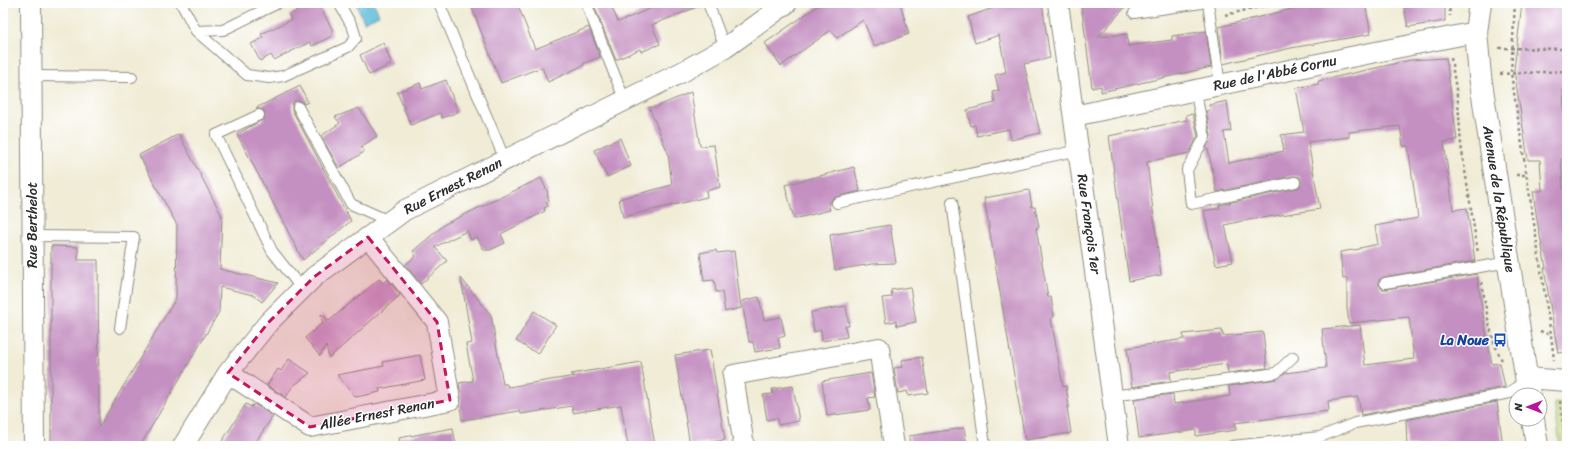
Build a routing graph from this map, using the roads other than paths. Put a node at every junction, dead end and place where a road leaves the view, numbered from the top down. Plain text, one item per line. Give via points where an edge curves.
1 (32, 3) edge
2 (181, 3) edge
3 (278, 3) edge
4 (339, 3) edge
5 (439, 3) edge
6 (586, 3) edge
7 (708, 3) edge
8 (787, 3) edge
9 (1058, 3) edge
10 (1200, 3) edge
11 (1208, 3) edge
12 (1480, 3) edge
13 (1134, 13) dead end
14 (196, 31) junction
15 (1476, 40) junction
16 (725, 48) junction
17 (31, 76) junction
18 (132, 77) dead end
19 (1220, 85) junction
20 (1195, 90) junction
21 (625, 101) junction
22 (298, 107) dead end
23 (258, 115) dead end
24 (1074, 116) junction
25 (1079, 150) junction
26 (505, 160) junction
27 (1295, 182) dead end
28 (952, 202) dead end
29 (837, 203) dead end
30 (389, 221) junction
31 (32, 236) junction
32 (368, 237) junction
33 (1509, 262) junction
34 (1385, 283) dead end
35 (302, 289) junction
36 (120, 328) dead end
37 (1294, 357) dead end
38 (228, 373) junction
39 (1567, 381) edge
40 (1528, 387) edge
41 (1508, 393) edge
42 (1112, 396) junction
43 (1534, 427) edge
44 (34, 446) edge
45 (183, 446) edge
46 (744, 446) edge
47 (894, 446) edge
48 (985, 446) edge
49 (1119, 446) edge
50 (1232, 446) edge
51 (1537, 446) edge

1 - 17 street, Rue Berthelot
2 - 14 lane
3 - 14 lane via 223,30
4 - 14 lane via 356,38 348,47 283,76 269,78 247,75
5 - 26 lane
6 - 21 lane
7 - 16 lane
8 - 16 street, Rue Ernest Renan
9 - 24 street, Rue François 1er
10 - 13 lane
11 - 19 lane
12 - 15 main road, Avenue de la République
15 - 19 street, Rue de l'Abbé Cornu via 1447,37
15 - 33 main road, Avenue de la République
16 - 21 street, Rue Ernest Renan
17 - 18 lane
17 - 31 street, Rue Berthelot
19 - 20 street, Rue de l'Abbé Cornu
20 - 24 street, Rue de l'Abbé Cornu
20 - 27 lane via 1206,137 1187,170 1191,204
21 - 26 street, Rue Ernest Renan
22 - 30 lane via 350,204
23 - 35 lane via 216,135 272,251
24 - 25 street, Rue François 1er
25 - 29 lane
25 - 42 street, Rue François 1er
26 - 30 street, Rue Ernest Renan via 405,210
28 - 48 lane
30 - 32 street, Rue Ernest Renan
31 - 36 lane via 134,237
31 - 44 street, Rue Berthelot
32 - 35 street, Rue Ernest Renan
32 - 38 street, Allée Ernest Renan via 437,322 450,400 310,427
33 - 34 lane
33 - 40 main road, Avenue de la République
35 - 38 street, Rue Ernest Renan via 268,323
37 - 42 lane via 1276,373
38 - 45 street, Rue Ernest Renan
39 - 40 street
41 - 50 lane via 1355,423 1320,437
42 - 49 street, Rue François 1er
43 - 51 main road
46 - 47 street via 733,375 879,348

